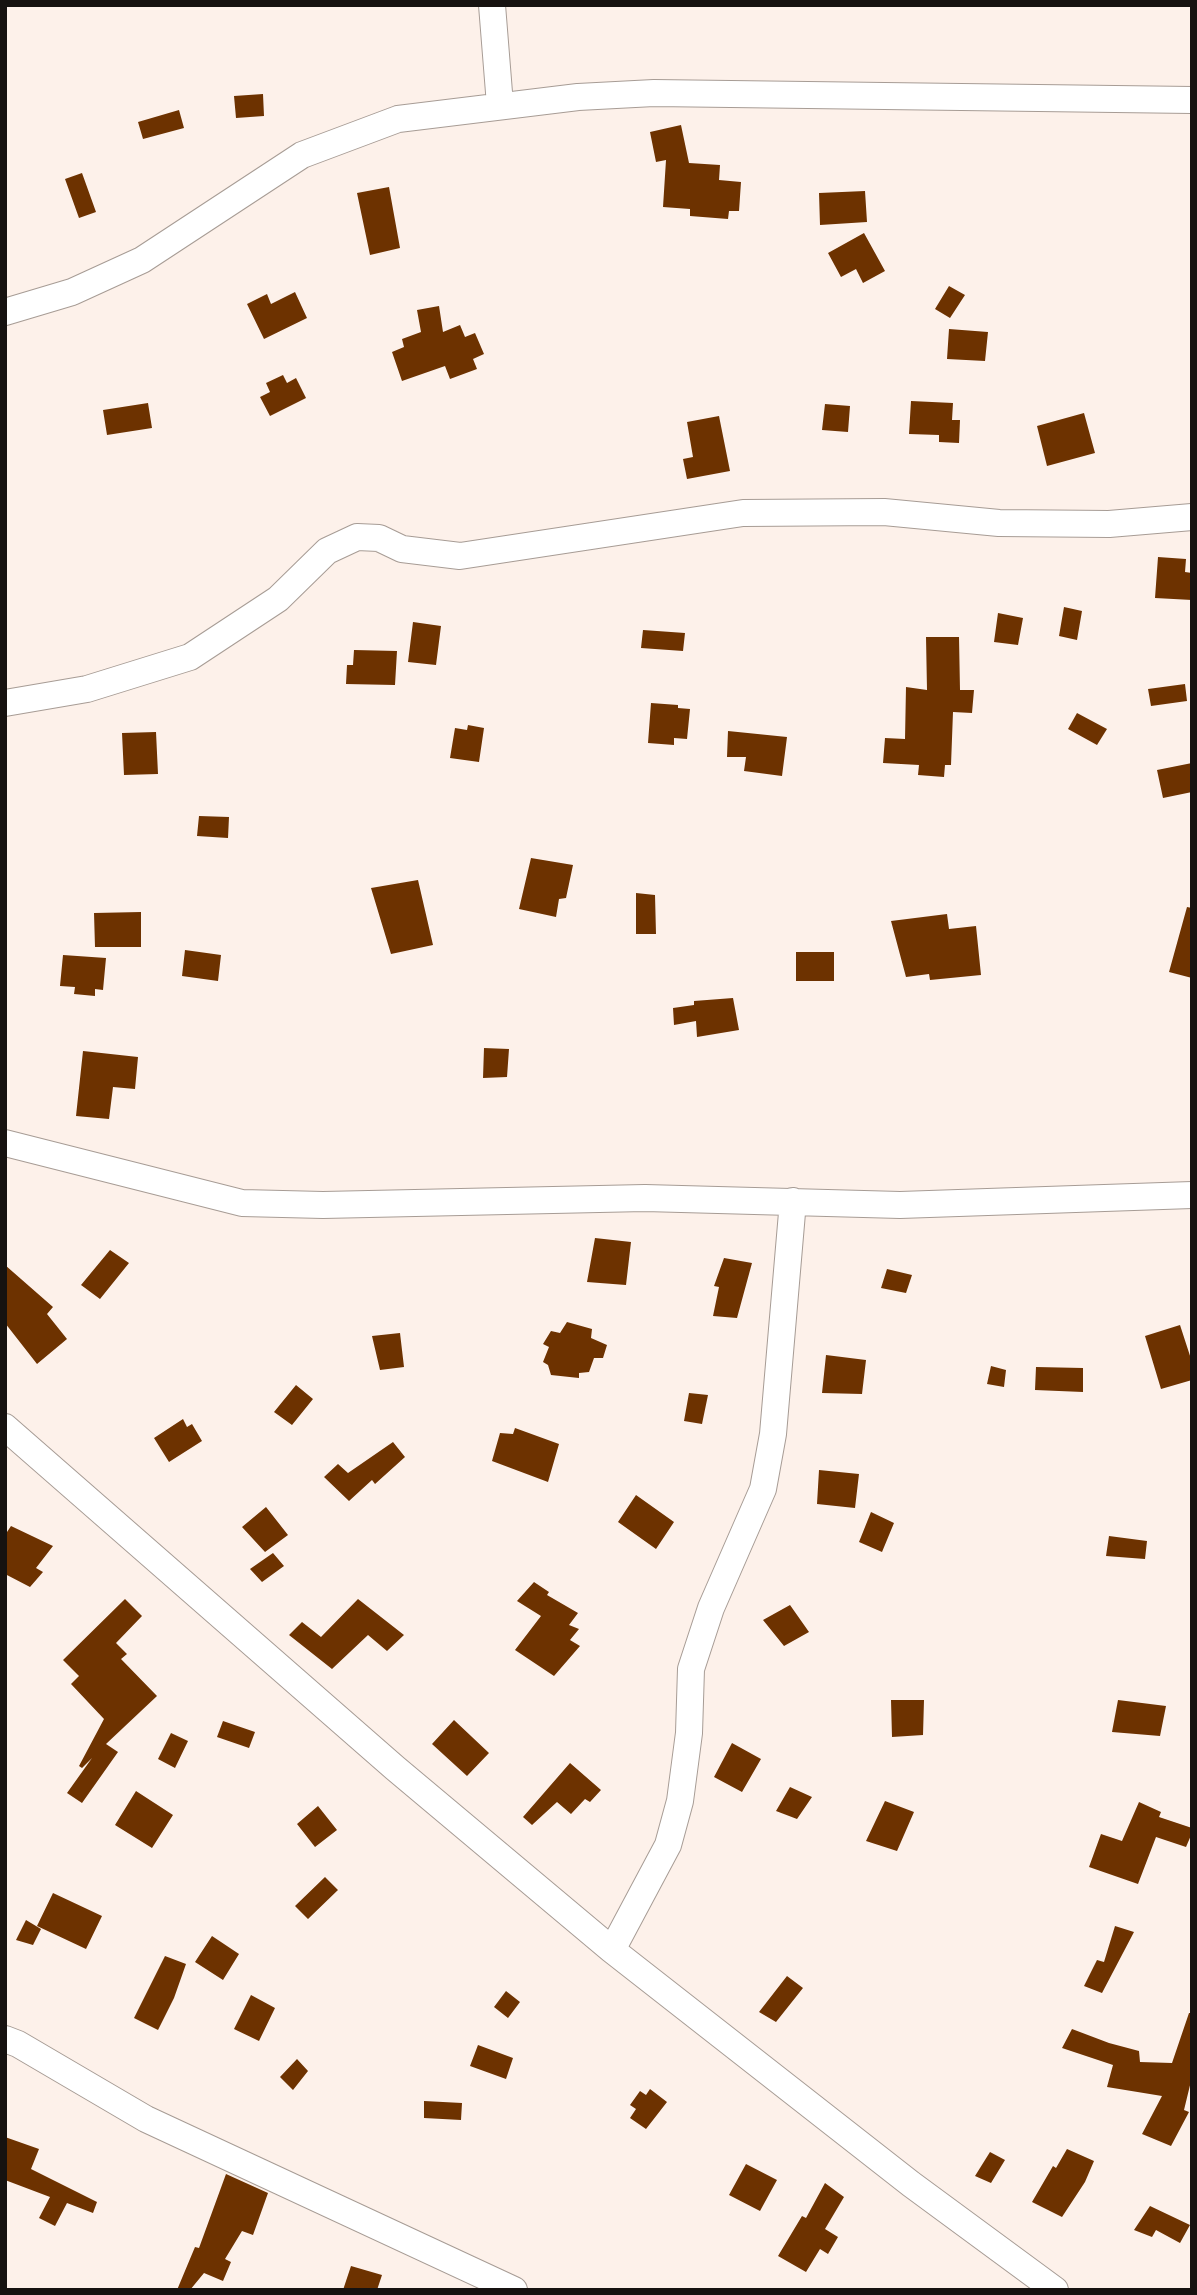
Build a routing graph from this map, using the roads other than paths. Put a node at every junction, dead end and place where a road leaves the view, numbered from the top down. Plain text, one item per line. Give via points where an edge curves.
1 (492, 5) edge
2 (1192, 100) edge
3 (500, 105) junction
4 (5, 312) edge
5 (1192, 517) edge
6 (5, 703) edge
7 (5, 1143) edge
8 (1192, 1195) edge
9 (793, 1201) junction
10 (5, 1427) edge
11 (612, 1950) junction
12 (5, 2039) edge
13 (514, 2290) edge
14 (1055, 2290) edge

1 - 3 street
2 - 3 street via 653,93
3 - 4 street via 398,119 302,155 142,260 72,292
5 - 6 street via 1109,524 999,523 884,512 743,513 460,556 402,549 379,538 357,537 327,551 278,599 190,657 87,689
7 - 9 street via 242,1203 645,1198
8 - 9 street via 900,1205
9 - 11 street via 774,1434 763,1489 711,1608 691,1669 689,1733 680,1801 668,1845
10 - 11 street
11 - 14 street via 911,2184
12 - 13 street via 146,2119

